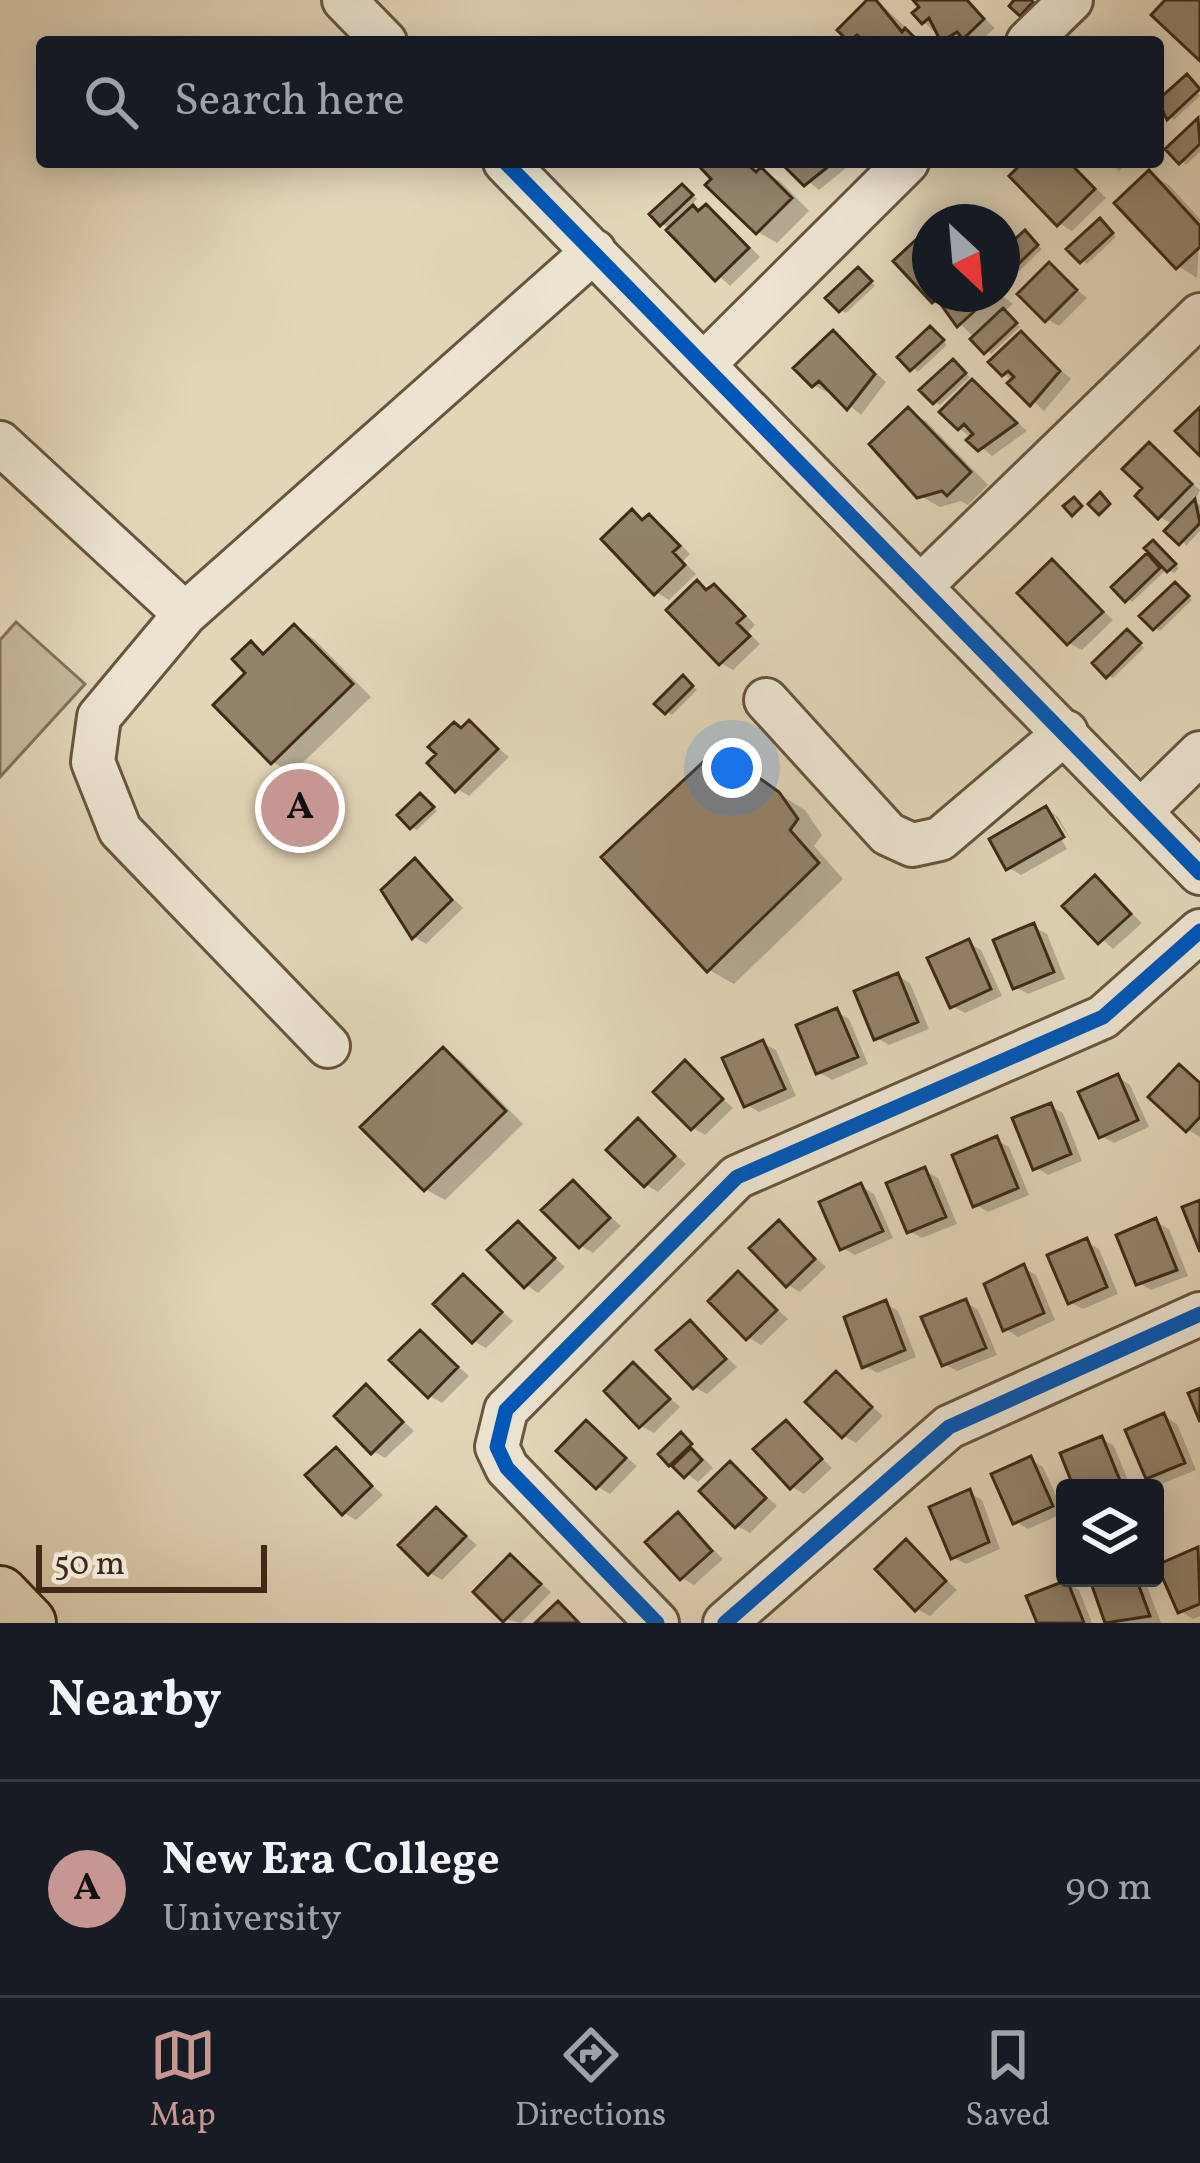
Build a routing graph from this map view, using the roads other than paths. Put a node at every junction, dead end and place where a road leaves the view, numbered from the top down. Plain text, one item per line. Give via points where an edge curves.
1 (344, 0) edge
2 (1071, 0) edge
3 (379, 36) edge
4 (1034, 36) edge
5 (511, 168) edge
6 (901, 168) edge
7 (594, 251) junction
8 (1200, 315) edge
9 (705, 363) junction
10 (0, 443) edge
11 (922, 584) junction
12 (185, 614) junction
13 (766, 700) dead end
14 (1066, 732) junction
15 (1200, 753) edge
16 (1142, 811) junction
17 (1200, 873) edge
18 (1200, 932) edge
19 (328, 1046) dead end
20 (1200, 1314) edge
21 (0, 1594) edge
22 (28, 1623) edge
23 (657, 1623) edge
24 (725, 1623) edge

1 - 3 street
2 - 4 street
5 - 7 street
6 - 9 street
7 - 9 street
7 - 12 street
8 - 11 street
9 - 11 street
10 - 12 street
11 - 14 street
12 - 19 street via 99,717 93,762 120,830
13 - 14 street via 887,834 912,845 940,838
14 - 16 street
15 - 16 street
16 - 17 street
18 - 23 street via 1103,1017 737,1177 506,1409 497,1447 507,1468
20 - 24 street via 949,1427
21 - 22 main road

